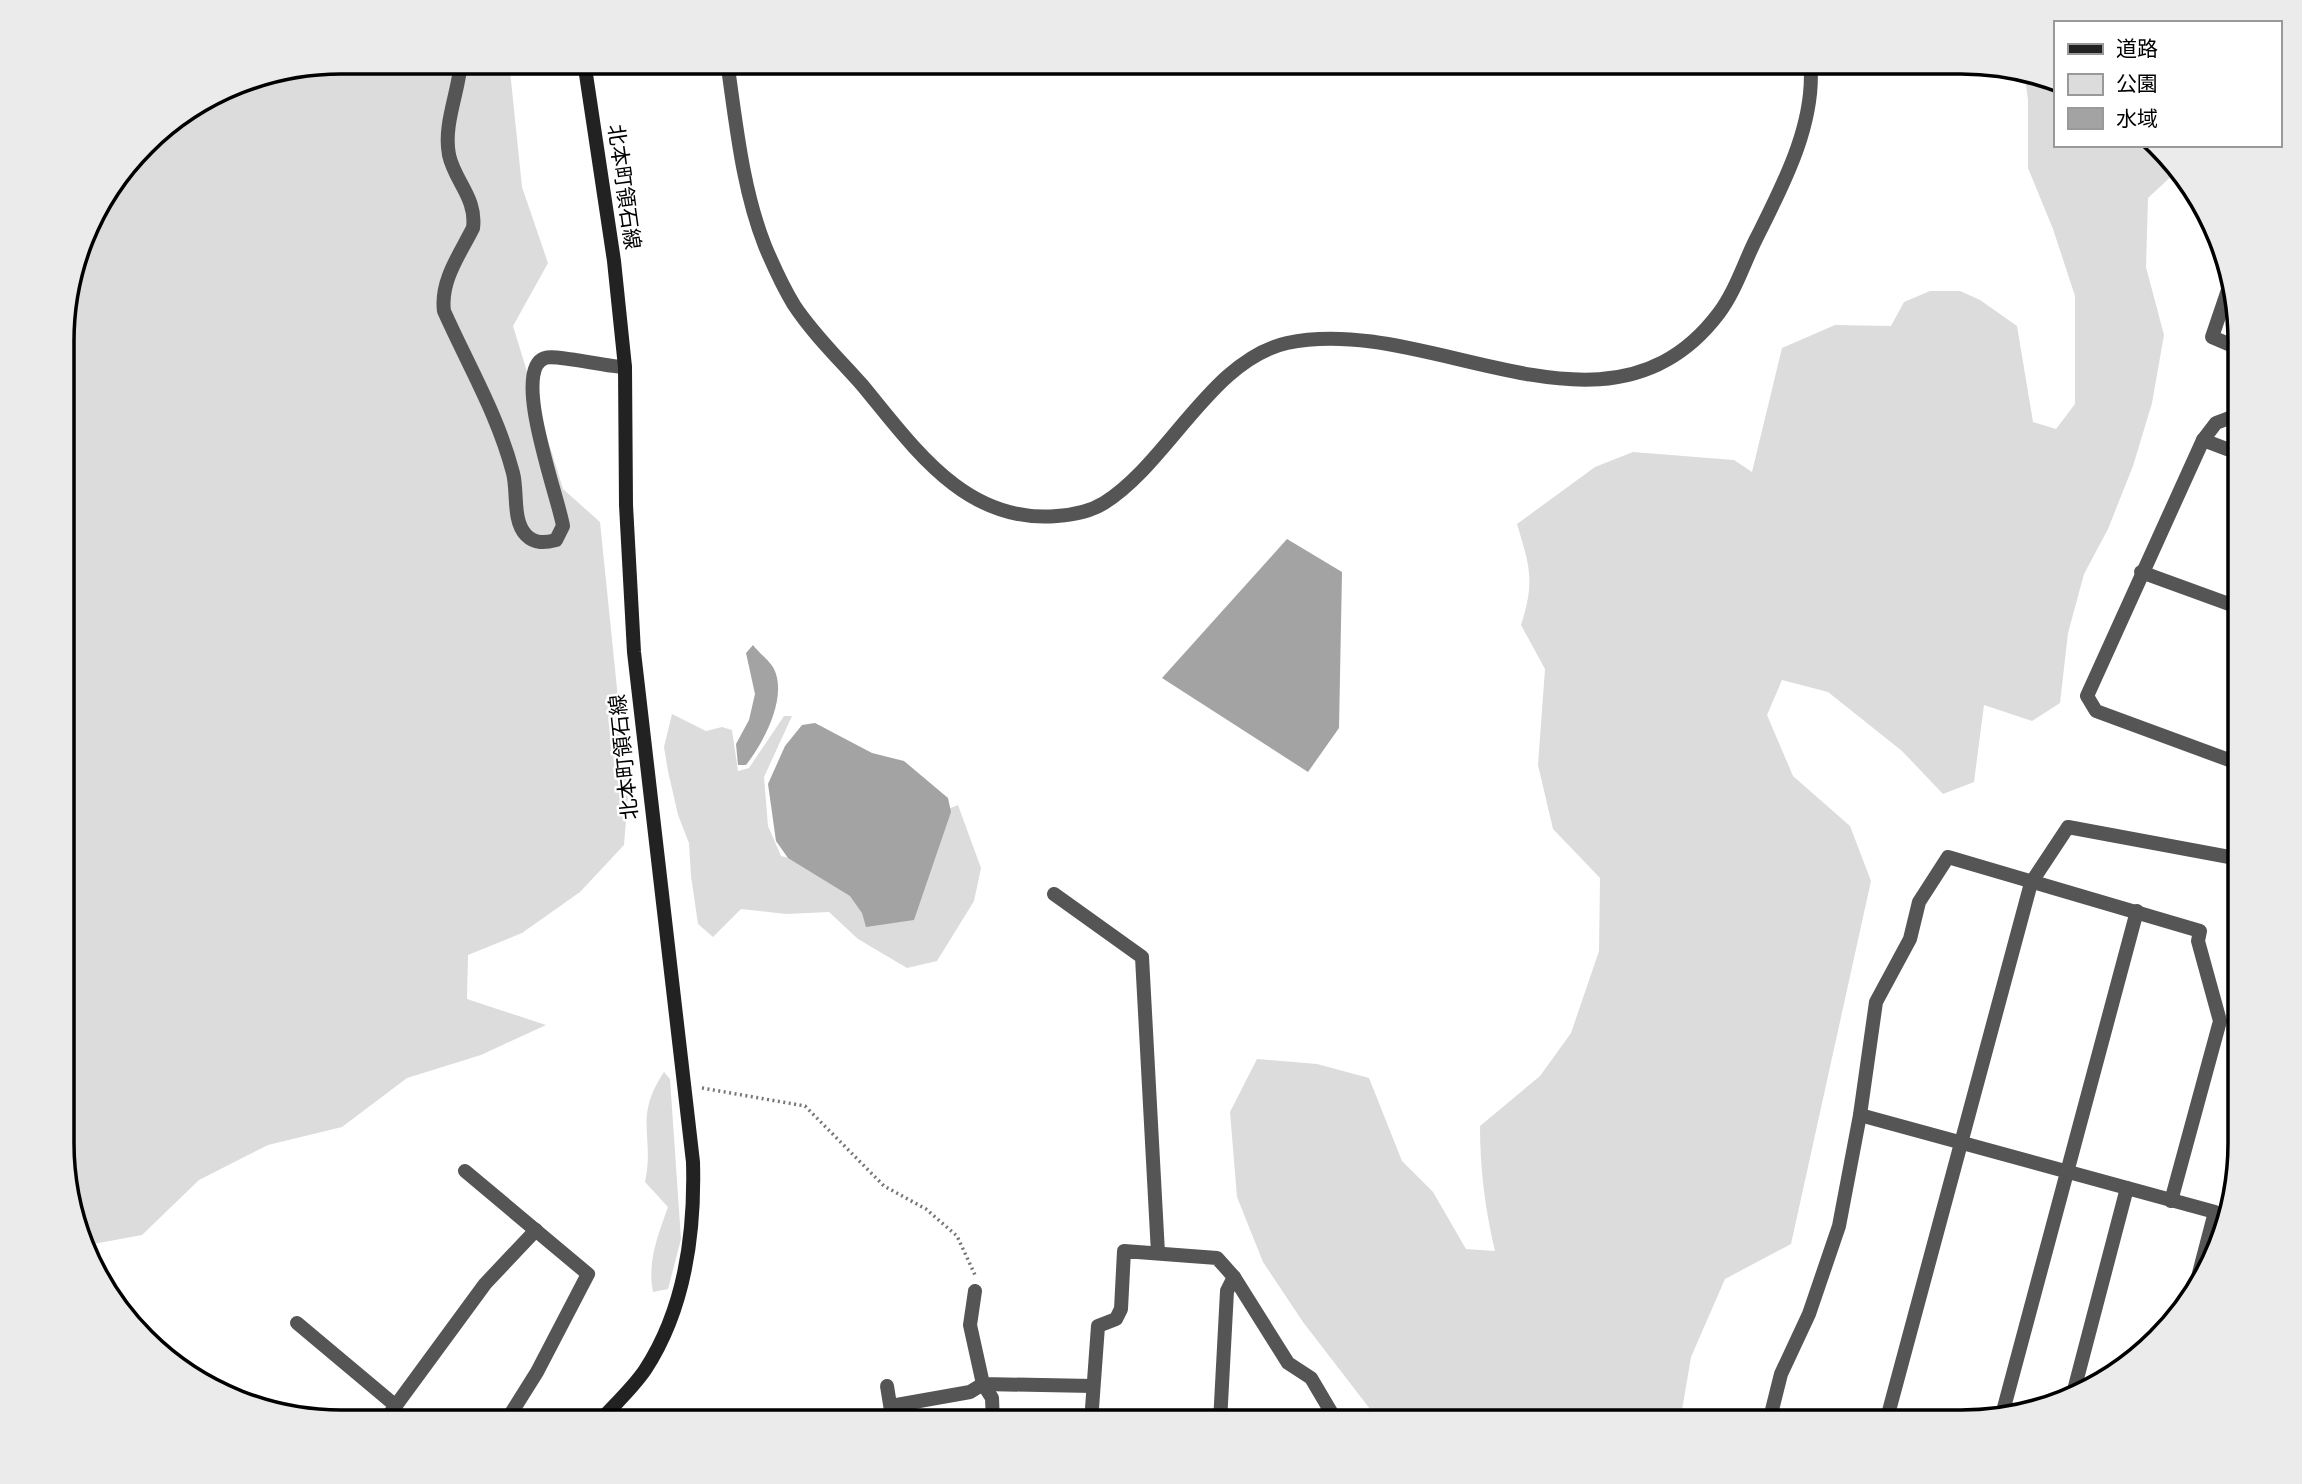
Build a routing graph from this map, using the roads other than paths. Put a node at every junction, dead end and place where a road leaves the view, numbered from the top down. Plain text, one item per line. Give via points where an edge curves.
1 (458, 74) edge
2 (586, 74) edge
3 (729, 74) edge
4 (1812, 74) edge
5 (2225, 299) edge
6 (2228, 344) edge
7 (625, 367) junction
8 (2228, 418) edge
9 (2203, 440) junction
10 (2228, 449) edge
11 (2141, 572) junction
12 (2228, 604) edge
13 (2228, 760) edge
14 (2228, 857) edge
15 (2031, 883) junction
16 (1054, 894) dead end
17 (2137, 912) junction
18 (1860, 1115) junction
19 (1961, 1143) junction
20 (465, 1171) dead end
21 (2066, 1171) junction
22 (2127, 1188) junction
23 (2171, 1200) junction
24 (536, 1230) junction
25 (1158, 1253) junction
26 (2204, 1254) edge
27 (1234, 1277) junction
28 (975, 1291) road end
29 (297, 1323) dead end
30 (983, 1384) junction
31 (2075, 1385) edge
32 (887, 1386) dead end
33 (1093, 1386) junction
34 (396, 1406) junction
35 (891, 1406) junction
36 (2004, 1407) edge
37 (393, 1410) edge
38 (513, 1410) edge
39 (610, 1410) edge
40 (891, 1410) edge
41 (992, 1410) edge
42 (1092, 1410) edge
43 (1221, 1410) edge
44 (1330, 1410) edge
45 (1772, 1410) edge
46 (1889, 1410) edge

1 - 7 street via 449,155 472,204 474,219 442,295 444,311 488,398 513,474 518,517 533,540 556,540 563,526 531,399 533,370 539,361 553,357
2 - 7 main road, 北本町領石線
3 - 4 street via 747,184 764,243 794,305 910,443 959,491 996,510 1031,519 1068,516 1101,505 1138,476 1220,385 1251,358 1281,344 1324,337 1366,339 1546,378 1612,380 1653,369 1688,347 1721,311 1778,195 1800,138
5 - 6 street via 2212,337
7 - 39 main road, 北本町領石線 via 634,652 693,1162 695,1214 687,1265 669,1321 645,1370
8 - 9 street via 2216,423
9 - 10 street
9 - 11 street
11 - 12 street
11 - 13 street via 2087,695 2096,711
14 - 15 street via 2068,827
15 - 17 street
15 - 18 street via 1948,857 1934,874 1919,902 1910,939 1876,1002
15 - 19 street
16 - 25 street via 1142,957
17 - 21 street
17 - 23 street via 2200,932 2220,1021
18 - 19 street
18 - 45 street via 1839,1226 1813,1303 1781,1374
19 - 21 street
19 - 46 street
20 - 24 street
21 - 22 street
21 - 36 street
22 - 23 street
22 - 31 street
23 - 26 street via 2215,1212
24 - 34 street via 485,1284
24 - 38 street via 588,1274
25 - 27 street via 1217,1258
25 - 33 street via 1124,1251 1121,1309 1116,1319 1098,1326
27 - 43 street via 1227,1291
27 - 44 street via 1288,1363 1311,1378
28 - 30 street via 970,1325
29 - 34 street
30 - 33 street
30 - 35 street via 970,1391
30 - 41 street via 992,1398
32 - 35 street
33 - 42 street
34 - 37 street
35 - 40 street

